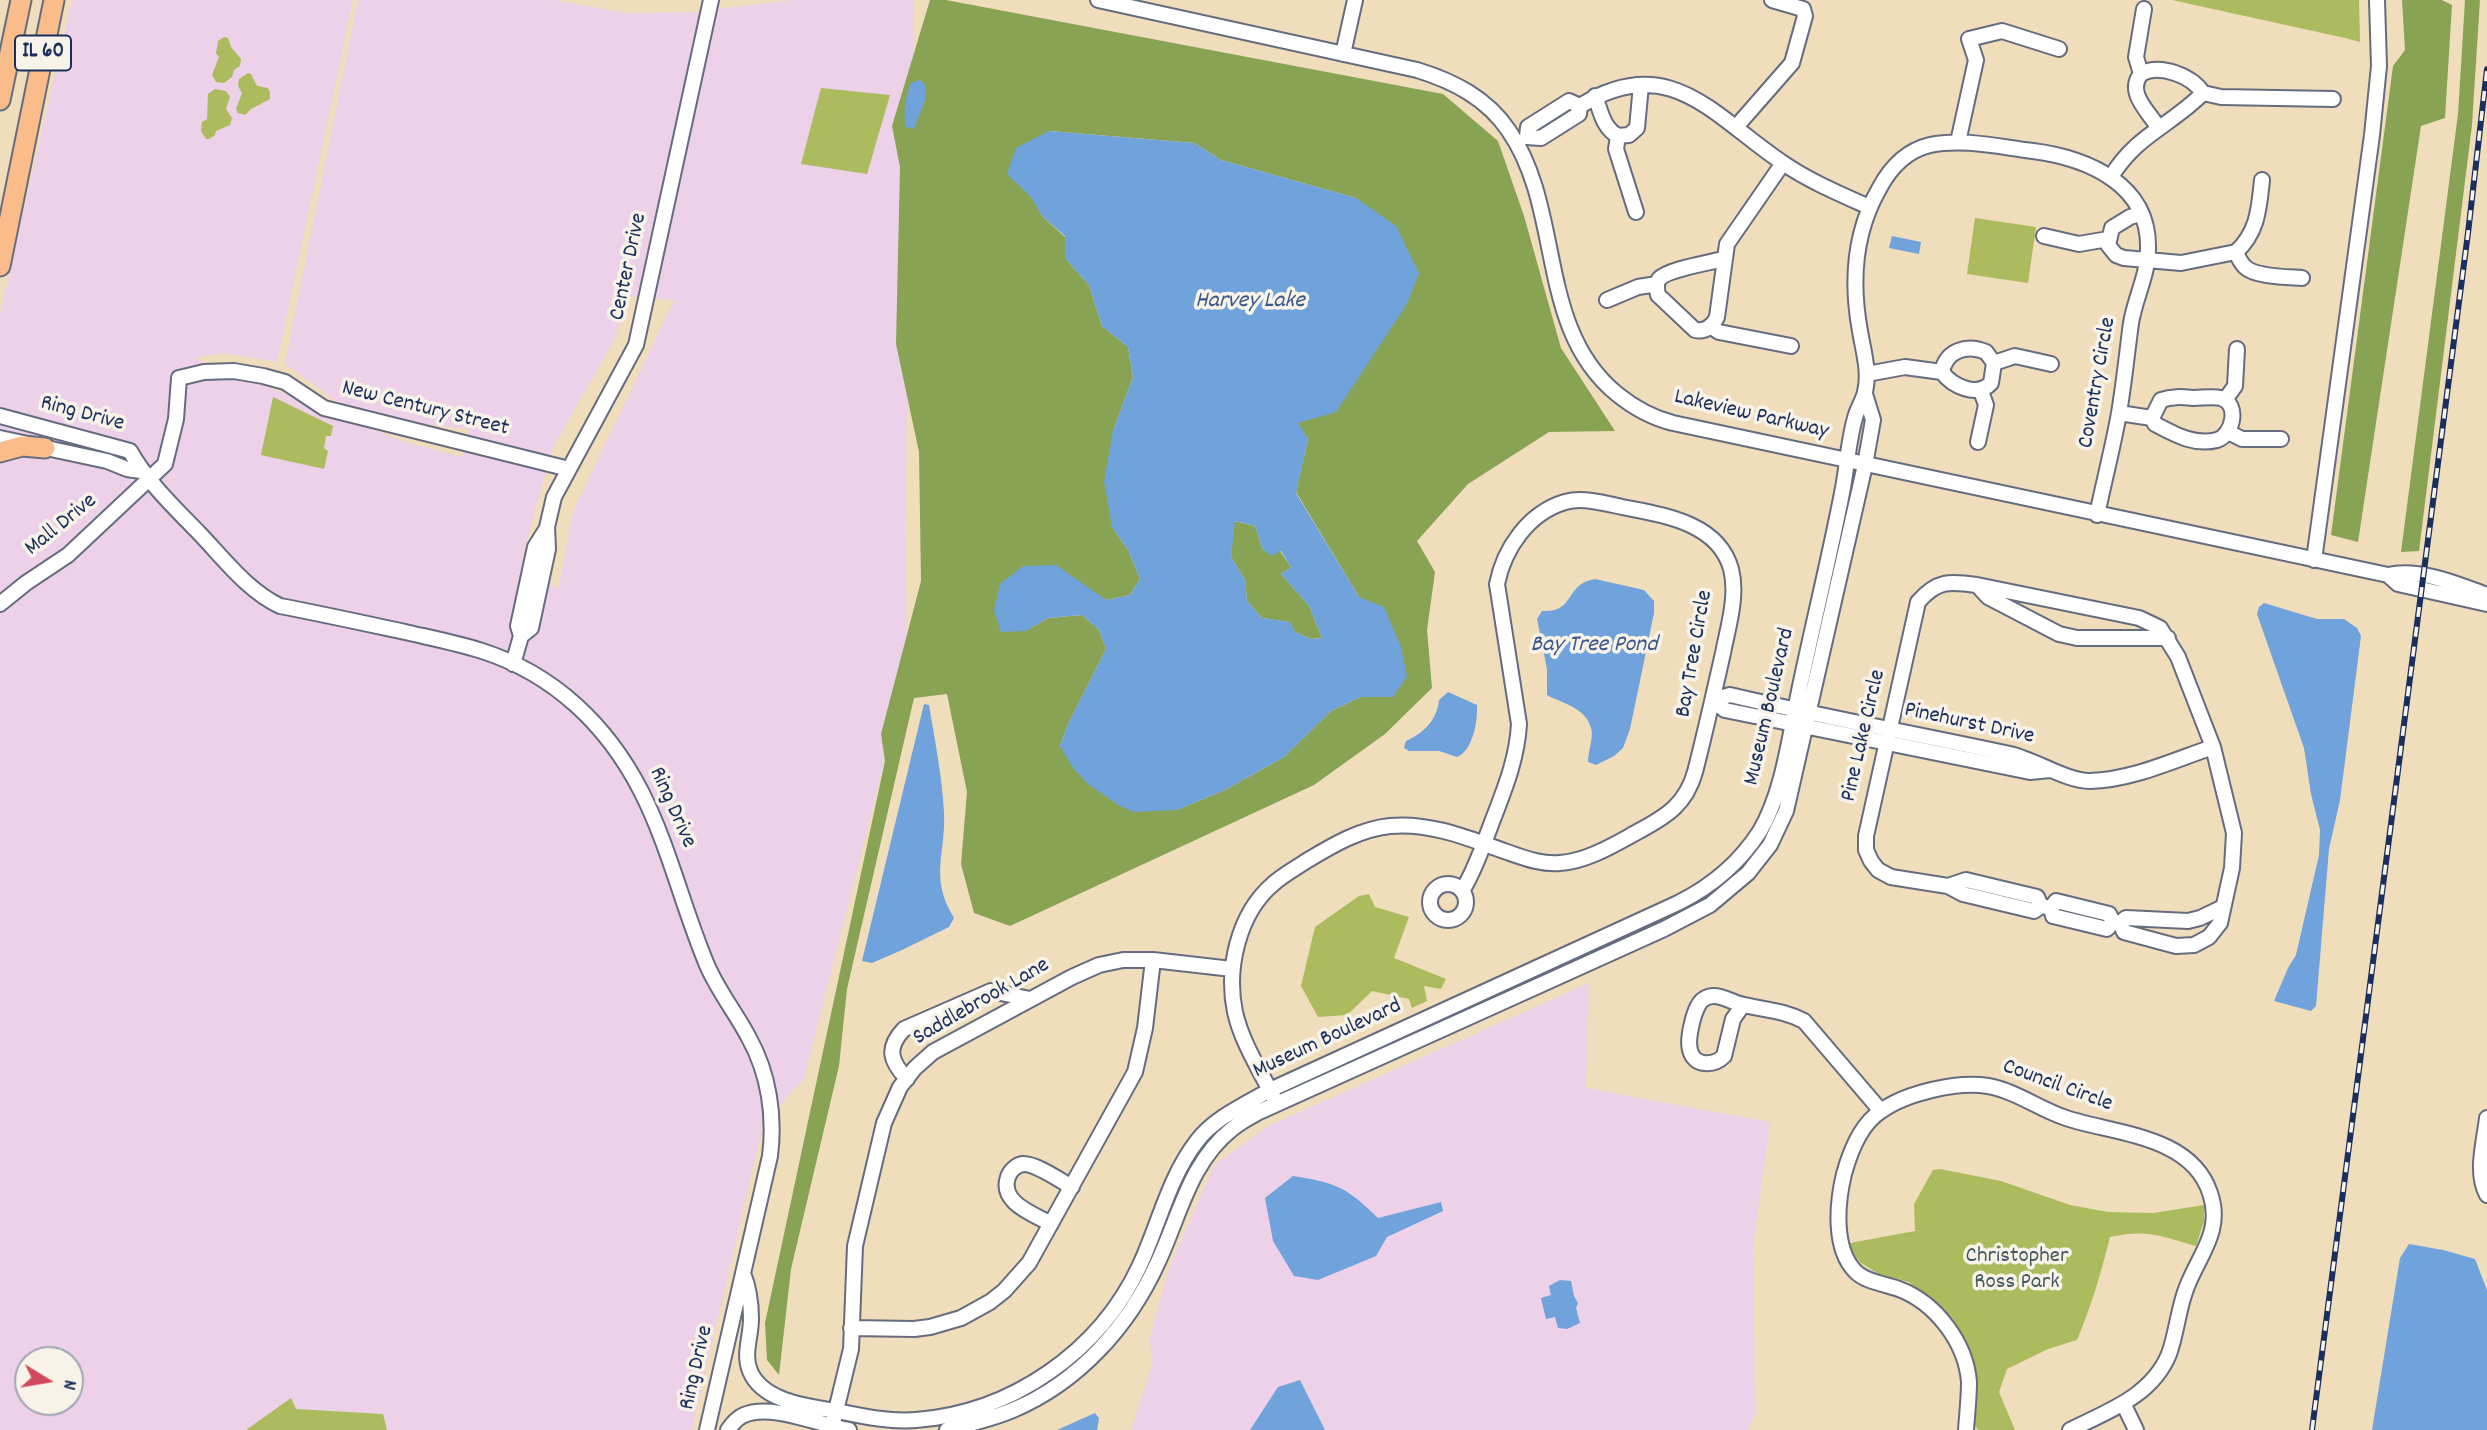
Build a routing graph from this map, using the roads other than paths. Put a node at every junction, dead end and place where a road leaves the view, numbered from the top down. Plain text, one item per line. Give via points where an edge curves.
1 (21, 0) edge
2 (54, 0) edge
3 (711, 0) edge
4 (1098, 0) edge
5 (1355, 0) edge
6 (1772, 0) edge
7 (2377, 0) edge
8 (1145, 5) edge
9 (2144, 9) dead end
10 (2059, 49) dead end
11 (1343, 54) junction
12 (2141, 74) junction
13 (1641, 85) junction
14 (2203, 93) junction
15 (1595, 96) junction
16 (2333, 99) dead end
17 (0, 100) edge
18 (1736, 127) junction
19 (2158, 127) junction
20 (1618, 136) junction
21 (1522, 140) junction
22 (1958, 142) junction
23 (1783, 163) junction
24 (2111, 177) junction
25 (2262, 180) dead end
26 (1869, 207) junction
27 (1636, 212) dead end
28 (2140, 214) junction
29 (2044, 236) dead end
30 (2108, 239) junction
31 (2236, 252) junction
32 (1724, 259) junction
33 (2147, 260) junction
34 (0, 266) edge
35 (2302, 278) dead end
36 (1657, 284) junction
37 (1607, 300) dead end
38 (1710, 326) junction
39 (1791, 346) dead end
40 (2237, 349) dead end
41 (1994, 363) junction
42 (2051, 364) dead end
43 (1942, 372) junction
44 (1867, 374) junction
45 (1981, 391) junction
46 (1865, 394) junction
47 (2225, 400) junction
48 (2119, 413) junction
49 (0, 416) edge
50 (2152, 418) junction
51 (2228, 432) junction
52 (0, 438) edge
53 (2281, 439) dead end
54 (1978, 442) dead end
55 (45, 448) junction
56 (0, 452) edge
57 (1847, 460) junction
58 (1866, 465) junction
59 (569, 469) junction
60 (145, 476) junction
61 (2097, 515) junction
62 (2314, 560) junction
63 (2388, 575) junction
64 (1977, 585) junction
65 (2487, 595) edge
66 (0, 604) edge
67 (2487, 604) edge
68 (2168, 638) junction
69 (513, 664) junction
70 (1713, 699) junction
71 (1802, 710) junction
72 (1799, 726) junction
73 (1888, 737) junction
74 (2213, 747) junction
75 (1483, 844) junction
76 (1462, 891) dead end
77 (2223, 907) junction
78 (2117, 922) junction
79 (1153, 960) junction
80 (1231, 969) junction
81 (1030, 999) junction
82 (1743, 1005) junction
83 (907, 1079) junction
84 (1274, 1097) junction
85 (1881, 1111) junction
86 (2487, 1118) edge
87 (1072, 1187) junction
88 (2487, 1195) edge
89 (1051, 1224) junction
90 (743, 1273) junction
91 (851, 1328) junction
92 (2123, 1404) junction
93 (837, 1411) junction
94 (832, 1427) junction
95 (707, 1430) edge
96 (728, 1430) edge
97 (849, 1430) edge
98 (947, 1430) edge
99 (1966, 1430) edge
100 (2070, 1430) edge
101 (2136, 1430) edge

1 - 17 main road, IL 60
2 - 34 main road, IL 60
3 - 59 street, Center Drive via 636,345
4 - 8 street, Lakeview Parkway
5 - 11 street
6 - 18 street via 1803,9 1792,63
7 - 62 street via 2379,66 2372,135
8 - 11 street, Lakeview Parkway
9 - 12 street via 2136,57
10 - 22 street via 2001,31 1969,39 1976,60
11 - 21 street, Lakeview Parkway via 1444,78 1467,91
12 - 14 street via 2150,70 2188,77
12 - 19 street via 2135,92
13 - 15 street
13 - 18 street via 1698,99
13 - 20 street via 1637,128
14 - 16 street
14 - 19 street
15 - 20 street via 1605,125
15 - 21 street via 1580,106 1569,101 1528,127
18 - 23 street
19 - 24 street via 2131,149
20 - 27 street via 1616,149
21 - 57 street, Lakeview Parkway via 1569,327 1577,347 1607,386 1647,414 1667,421
22 - 24 street, Coventry Circle via 2056,155
22 - 26 street, Coventry Circle via 1909,153 1886,177
23 - 26 street
23 - 32 street via 1727,244
24 - 28 street, Coventry Circle
25 - 31 street via 2255,228
26 - 44 street, Coventry Circle via 1854,285
28 - 30 street via 2112,228
28 - 33 street, Coventry Circle via 2148,237
29 - 30 street via 2079,244
30 - 33 street via 2116,255
31 - 33 street via 2181,263
31 - 35 street via 2249,270
32 - 36 street via 1668,273
32 - 38 street via 1717,317
33 - 48 street, Coventry Circle via 2132,317
36 - 37 street
36 - 38 street via 1658,296 1690,326 1700,331
38 - 39 street via 1719,332
40 - 47 street via 2235,386
41 - 42 street via 2015,356
41 - 43 street via 1986,352 1966,348 1947,359
41 - 45 street via 1991,383
43 - 44 street via 1905,367
43 - 45 street via 1957,384
44 - 46 street, Coventry Circle
45 - 54 street via 1986,405
46 - 57 street, Coventry Circle via 1855,416
46 - 58 street, Coventry Circle via 1873,420
47 - 50 street via 2170,397 2161,400
47 - 51 street via 2232,411
48 - 50 street
48 - 61 street, Coventry Circle
49 - 60 street, Ring Drive via 130,452
50 - 51 street via 2155,424 2190,440 2215,441
51 - 53 street via 2242,439
52 - 55 street, Ring Drive
55 - 56 main road via 22,446
55 - 60 street, Ring Drive via 107,461
57 - 58 street, Lakeview Parkway
57 - 71 street, Museum Boulevard
58 - 61 street, Lakeview Parkway
58 - 71 street, Museum Boulevard
59 - 60 street, New Century Street via 351,416 324,408 285,382 234,371 179,378 176,419 165,464
59 - 69 street, Center Drive via 535,547
60 - 66 street, Mall Drive via 68,555
60 - 69 street, Ring Drive via 241,577 271,602 437,639
61 - 62 street, Lakeview Parkway
62 - 63 street, Lakeview Parkway
63 - 65 street, Lakeview Parkway via 2423,576
63 - 67 street, Lakeview Parkway via 2398,584
64 - 68 street, Pine Lake Circle via 2139,618 2160,628
64 - 68 street via 1988,597 2059,634
64 - 73 street, Pine Lake Circle via 1936,585 1918,603
68 - 74 street, Pine Lake Circle
69 - 90 street, Ring Drive via 563,693 588,715 624,760 654,820 713,979 750,1039 763,1070 772,1143
70 - 71 street, Pinehurst Drive via 1730,695
70 - 72 street, Pinehurst Drive via 1725,710
70 - 75 street, Bay Tree Circle via 1690,790 1654,823 1592,854 1562,863 1540,863
70 - 75 street, Bay Tree Circle via 1733,604 1731,570 1720,547 1676,518 1592,500 1565,502 1541,514 1512,544 1501,563 1497,584 1519,724 1511,771
71 - 72 street, Museum Boulevard
71 - 73 street, Pinehurst Drive
72 - 73 street, Pinehurst Drive
72 - 84 street, Museum Boulevard via 1786,811 1770,845 1748,873 1710,905
73 - 74 street, Pinehurst Drive via 2086,781 2127,775
73 - 78 street, Pine Lake Circle via 1866,836 1866,850 1878,870 1891,877 1948,886 1966,880 2037,897 2046,907 2056,901 2109,914
74 - 77 street, Pine Lake Circle via 2234,833
75 - 76 street
75 - 80 street, Bay Tree Circle via 1419,826 1389,826 1342,839 1271,886 1253,909
77 - 78 street via 2188,921 2126,918
77 - 78 street, Pine Lake Circle via 2220,923 2209,937 2194,945 2176,946 2124,932
79 - 80 street, Saddlebrook Lane
79 - 81 street, Saddlebrook Lane via 1099,965
79 - 87 street via 1137,1066
80 - 84 street, Bay Tree Circle via 1241,1031
81 - 83 street, Saddlebrook Lane via 933,1052
81 - 83 street via 990,991 904,1030 891,1049 896,1068
82 - 82 street via 1733,1019 1724,1056 1708,1064 1696,1060 1689,1042 1700,1001 1718,996
82 - 85 street via 1787,1012 1804,1021
83 - 91 street, Saddlebrook Lane via 884,1123 855,1246
84 - 93 street, Museum Boulevard via 1226,1116 1199,1138 1180,1165 1140,1266 1121,1300 1059,1366 995,1402 965,1412 914,1420
84 - 98 street, Museum Boulevard via 1207,1154 1191,1179 1144,1292 1102,1348 1046,1393 1013,1410
85 - 92 street, Council Circle via 1952,1085 1986,1086 2012,1092 2063,1117 2168,1146 2194,1166 2213,1203 2214,1222 2207,1248 2186,1289 2169,1354 2143,1391
85 - 99 street, Council Circle via 1860,1136 1844,1175 1839,1202 1844,1252 1856,1272 1916,1298 1944,1322 1964,1356 1969,1382
86 - 88 street via 2481,1165
87 - 89 street
87 - 89 street via 1033,1166 1022,1164 1012,1169 1006,1191 1010,1199
89 - 91 street via 1017,1278 990,1302 961,1318 914,1329
90 - 93 street, Museum Boulevard via 750,1292 746,1356 757,1385 782,1398
90 - 95 street, Ring Drive
91 - 93 street, Saddlebrook Lane
92 - 100 street, Council Circle
92 - 101 street
93 - 94 street, Saddlebrook Lane
94 - 96 street via 757,1412 743,1415
94 - 97 street

